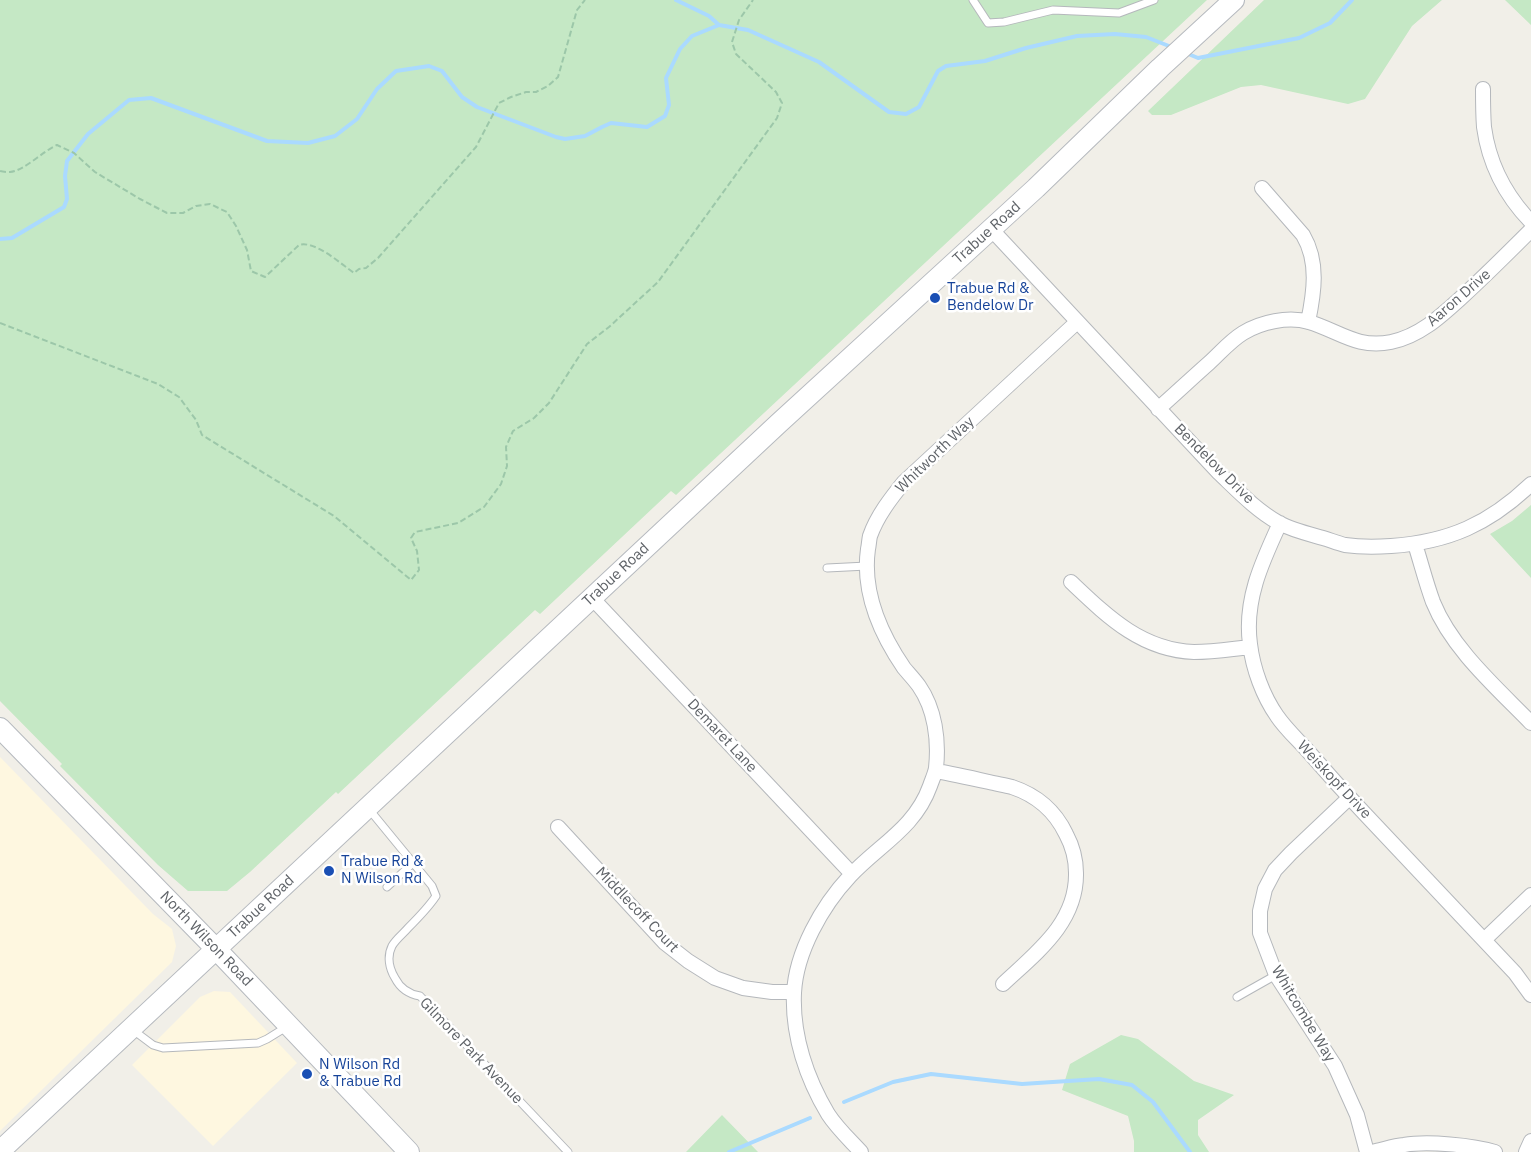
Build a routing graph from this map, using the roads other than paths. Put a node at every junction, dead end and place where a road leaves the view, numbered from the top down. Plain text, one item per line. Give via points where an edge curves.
1 (973, 0) edge
2 (1154, 0) edge
3 (1228, 2) edge
4 (1483, 89) dead end
5 (1262, 188) dead end
6 (1531, 222) edge
7 (991, 229) junction
8 (1531, 230) edge
9 (1077, 322) junction
10 (1308, 322) junction
11 (1158, 409) junction
12 (1531, 484) edge
13 (1280, 523) junction
14 (1415, 544) junction
15 (867, 566) junction
16 (827, 568) dead end
17 (1071, 582) dead end
18 (592, 598) junction
19 (1250, 646) junction
20 (1531, 723) edge
21 (0, 728) edge
22 (936, 771) junction
23 (1350, 798) junction
24 (367, 808) junction
25 (558, 827) dead end
26 (413, 863) junction
27 (852, 874) junction
28 (387, 887) dead end
29 (1531, 895) edge
30 (1484, 940) junction
31 (216, 949) junction
32 (1276, 975) junction
33 (1003, 984) dead end
34 (794, 992) junction
35 (1531, 994) edge
36 (1237, 997) dead end
37 (289, 1026) junction
38 (131, 1028) junction
39 (1531, 1141) edge
40 (0, 1151) edge
41 (409, 1152) edge
42 (568, 1152) edge
43 (861, 1152) edge
44 (1369, 1152) edge
45 (1495, 1152) edge
46 (1526, 1152) edge

1 - 2 lane via 988,23 1053,10 1119,13
3 - 7 main road, Trabue Road
4 - 6 street via 1485,128 1494,166 1516,207
5 - 10 street via 1303,235 1312,257 1314,274
7 - 9 street, Bendelow Drive
7 - 18 main road, Trabue Road
8 - 10 street, Aaron Drive via 1437,319 1407,337 1375,344 1355,341
9 - 11 street, Bendelow Drive
9 - 15 street, Whitworth Way via 904,482 870,536
10 - 11 street, Aaron Drive via 1279,320 1244,333
11 - 13 street, Bendelow Drive via 1247,500
12 - 14 street, Bendelow Drive via 1483,521 1431,542
13 - 14 street, Bendelow Drive via 1346,545
13 - 19 street, Weiskopf Drive via 1255,581 1250,602
14 - 20 street via 1433,602 1446,626 1461,649
15 - 16 lane
15 - 22 street, Whitworth Way via 869,592 879,624 919,686 934,719
17 - 19 street via 1130,633 1151,643 1193,652
18 - 24 main road, Trabue Road
18 - 27 street, Demaret Lane
19 - 23 street, Weiskopf Drive via 1259,680 1277,716
21 - 31 main road, North Wilson Road
22 - 27 street, Whitworth Way via 918,811 906,826
22 - 33 street via 1012,787 1043,803 1062,825 1074,852 1074,899 1050,939
23 - 30 street, Weiskopf Drive
23 - 32 street, Whitcombe Way via 1275,870 1265,889 1260,933
24 - 26 lane, Gilmore Park Avenue
24 - 31 main road, Trabue Road
25 - 34 street, Middlecoff Court via 665,943 688,961 715,978 743,988
26 - 28 lane
26 - 42 lane, Gilmore Park Avenue via 436,896 393,944 389,961 393,976 407,992 420,996
27 - 34 street, Whitworth Way via 813,928
29 - 30 street
30 - 35 street, Weiskopf Drive
31 - 37 main road, North Wilson Road
31 - 38 main road, Trabue Road
32 - 36 lane
32 - 44 street, Whitcombe Way via 1335,1066
34 - 43 street, Whitworth Way via 797,1035 808,1072 829,1115
37 - 38 lane via 258,1043 163,1048
37 - 41 main road, North Wilson Road
38 - 40 main road, Trabue Road
39 - 46 street
44 - 45 street via 1406,1144 1446,1144

